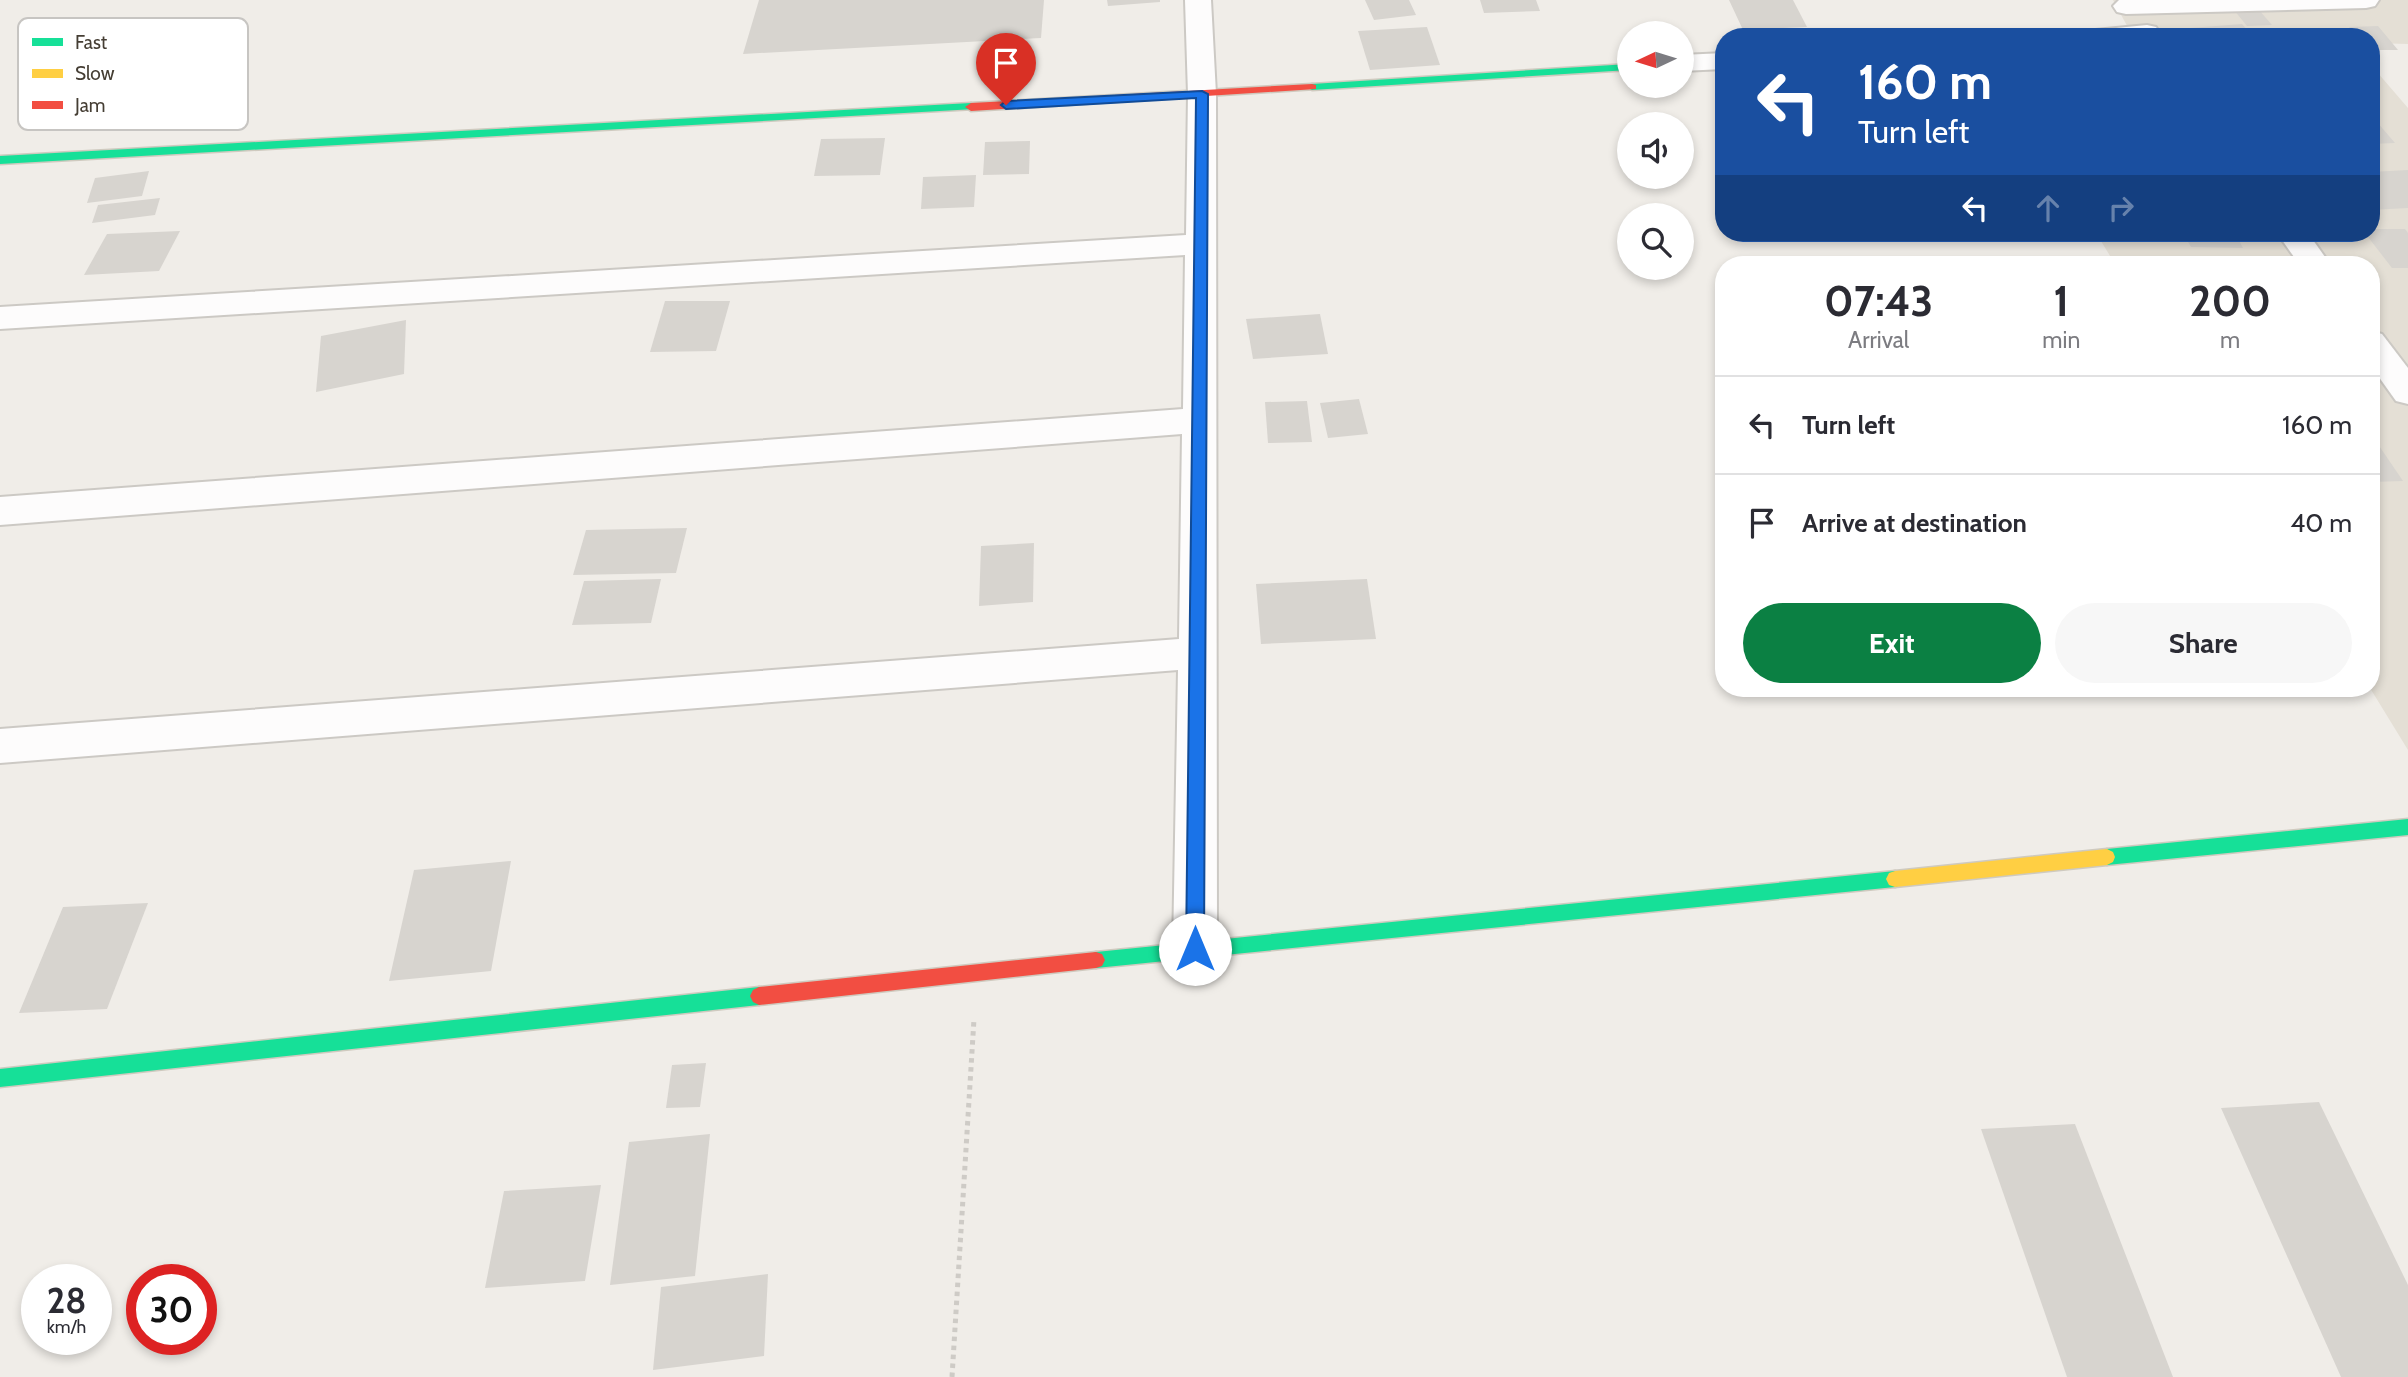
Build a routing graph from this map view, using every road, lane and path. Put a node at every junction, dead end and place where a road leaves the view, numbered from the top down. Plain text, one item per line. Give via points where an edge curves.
1 (1198, 0) edge
2 (2366, 0) edge
3 (2124, 3) edge
4 (2143, 28) edge
5 (1715, 61) edge
6 (1694, 62) edge
7 (1617, 68) edge
8 (1202, 94) junction
9 (0, 160) edge
10 (1200, 244) junction
11 (0, 318) edge
12 (2380, 354) edge
13 (2408, 392) edge
14 (1199, 420) junction
15 (0, 512) edge
16 (1198, 653) junction
17 (0, 746) edge
18 (2408, 827) edge
19 (1195, 949) junction
20 (977, 973) junction
21 (0, 1078) edge
22 (952, 1377) edge

1 - 8 street
2 - 3 street
3 - 4 street
5 - 6 street
7 - 8 street
8 - 9 street
8 - 10 street
10 - 11 street
10 - 14 street
12 - 13 street
14 - 15 street
14 - 16 street
16 - 17 street
16 - 19 street
18 - 19 street
19 - 20 street
20 - 21 street
20 - 22 path

